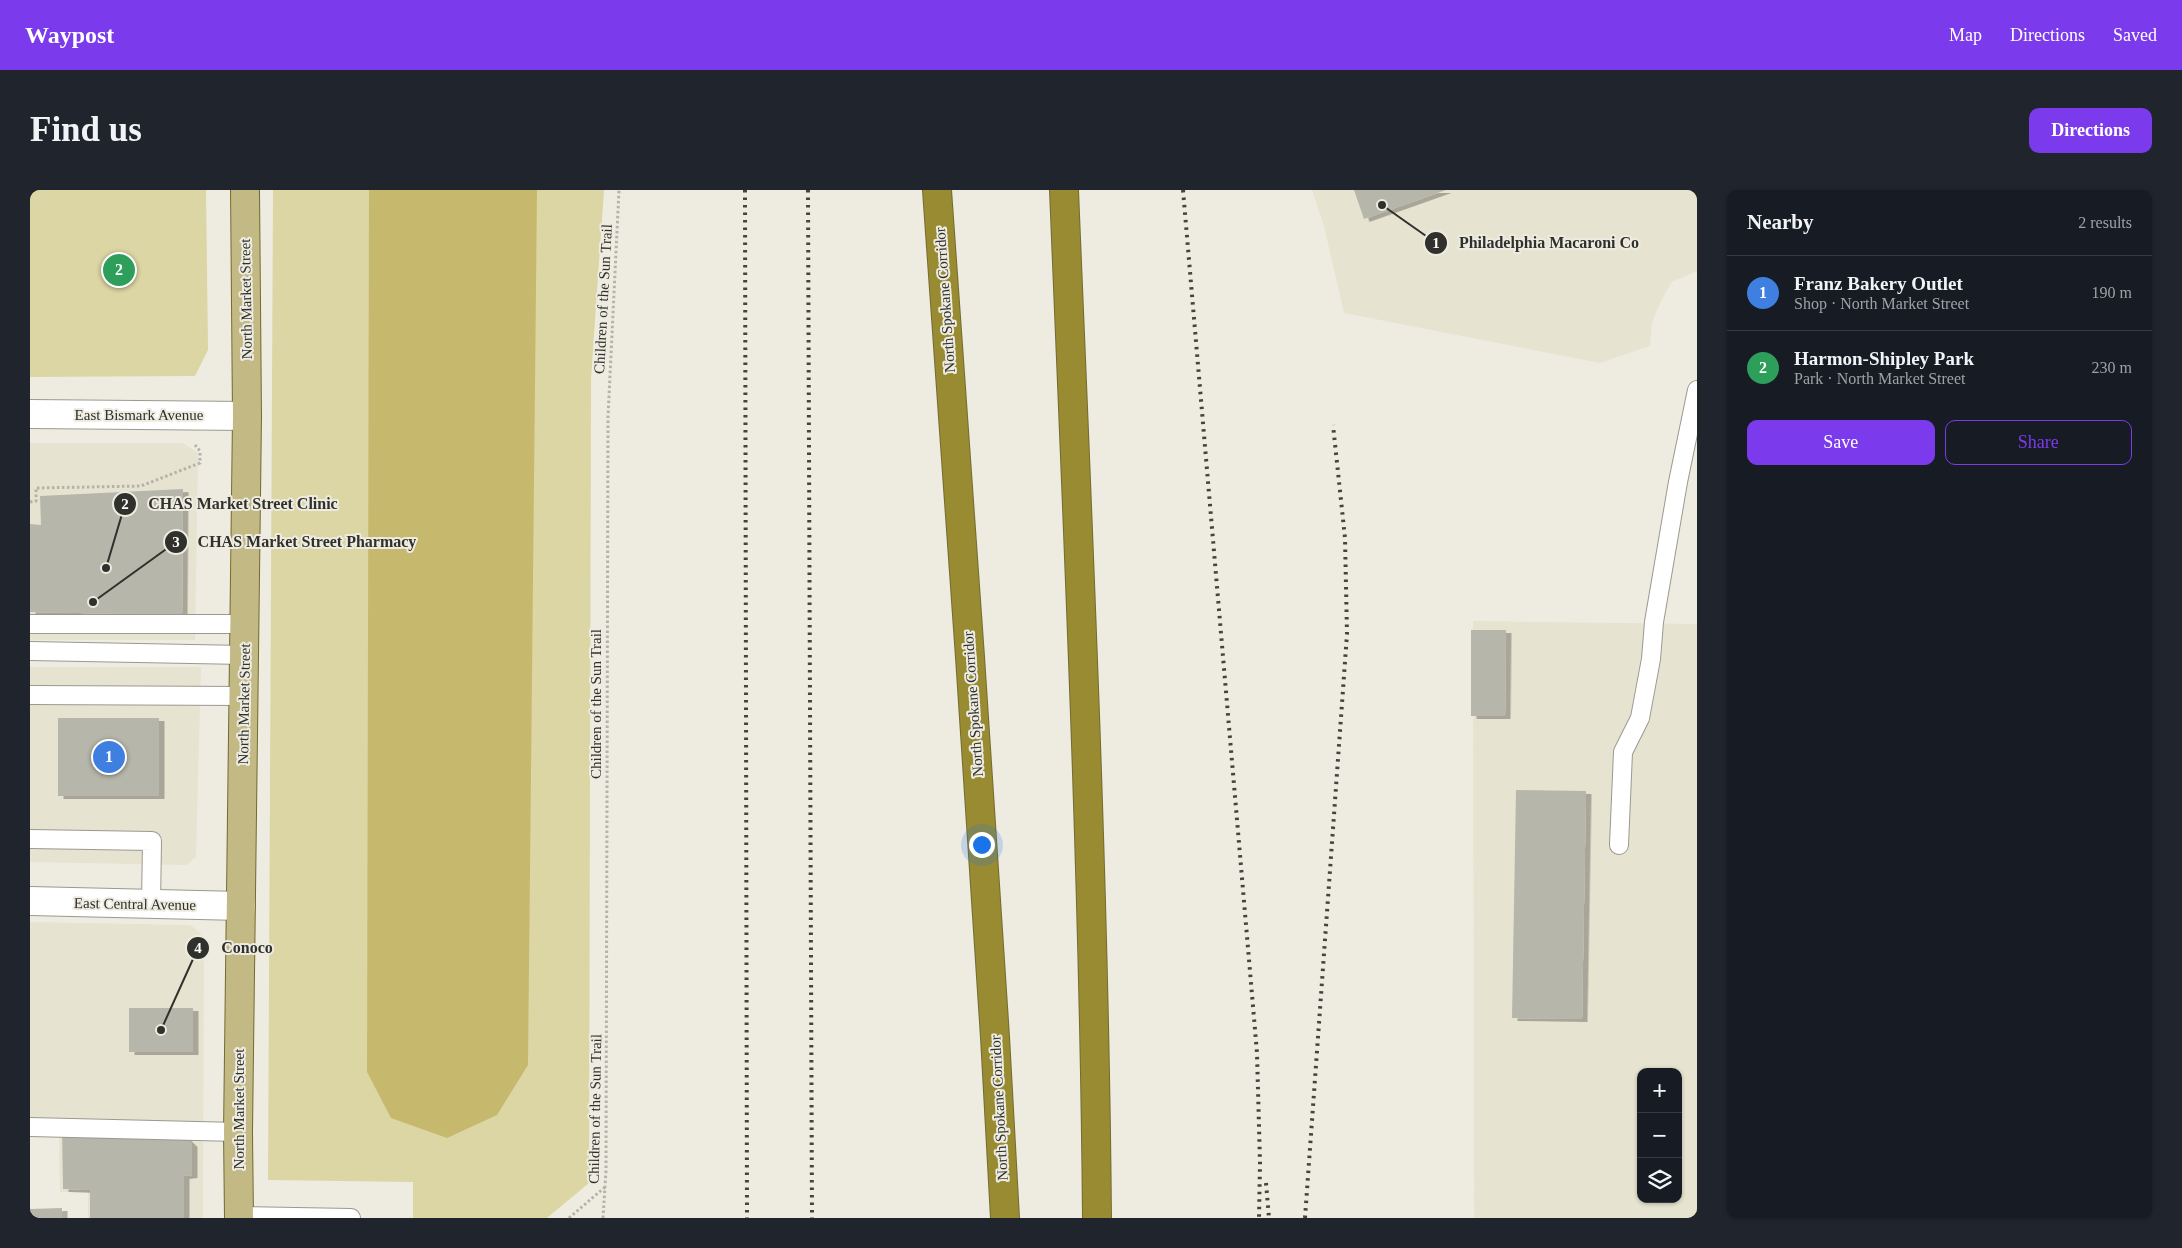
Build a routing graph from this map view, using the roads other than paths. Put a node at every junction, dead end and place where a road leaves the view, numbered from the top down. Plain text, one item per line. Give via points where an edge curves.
1 (245, 190) edge
2 (937, 190) edge
3 (1064, 190) edge
4 (1697, 390) edge
5 (30, 414) edge
6 (247, 416) junction
7 (30, 624) edge
8 (245, 624) junction
9 (30, 651) edge
10 (245, 655) junction
11 (30, 696) edge
12 (244, 696) junction
13 (30, 839) edge
14 (1619, 845) dead end
15 (30, 902) edge
16 (151, 904) junction
17 (241, 906) junction
18 (30, 1127) edge
19 (238, 1132) junction
20 (239, 1217) edge
21 (350, 1218) edge
22 (1005, 1218) edge
23 (1097, 1218) edge

1 - 6 main road, North Market Street
2 - 22 highway, North Spokane Corridor
3 - 23 highway via 1083,653
4 - 14 lane via 1678,482 1640,718 1623,752
5 - 6 street, East Bismark Avenue
6 - 8 main road, North Market Street
7 - 8 lane
8 - 10 main road, North Market Street
9 - 10 lane
10 - 12 main road, North Market Street
11 - 12 lane
12 - 17 main road, North Market Street
13 - 16 lane via 152,841
15 - 16 street, East Central Avenue
16 - 17 street, East Central Avenue
17 - 19 main road, North Market Street
18 - 19 lane
19 - 20 main road, North Market Street
20 - 21 lane

